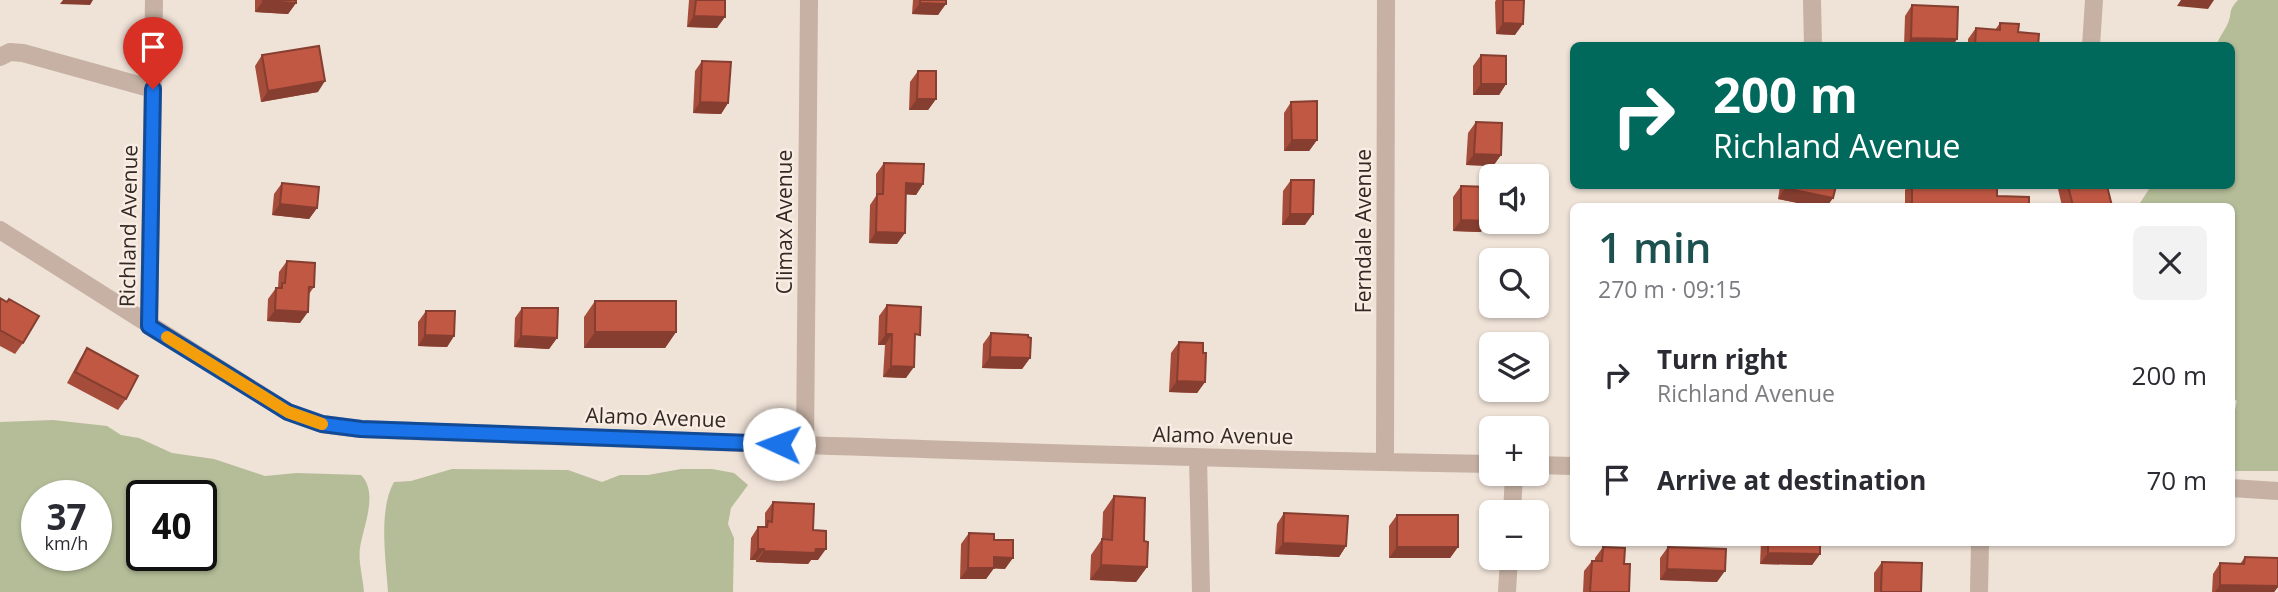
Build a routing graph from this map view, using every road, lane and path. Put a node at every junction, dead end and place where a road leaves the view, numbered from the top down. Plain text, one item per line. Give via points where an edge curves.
1 (154, 0) edge
2 (809, 0) edge
3 (1386, 0) edge
4 (1812, 0) edge
5 (2094, 0) edge
6 (1814, 42) edge
7 (2091, 42) edge
8 (0, 57) edge
9 (153, 89) junction
10 (0, 230) edge
11 (149, 326) junction
12 (806, 445) junction
13 (1198, 458) junction
14 (1385, 462) junction
15 (1479, 464) edge
16 (1549, 465) edge
17 (1570, 466) edge
18 (2235, 488) edge
19 (2278, 491) edge
20 (1980, 546) edge
21 (1508, 570) edge
22 (1201, 592) edge
23 (1507, 592) edge
24 (1979, 592) edge

1 - 9 street, Richland Avenue
2 - 12 street, Climax Avenue
3 - 14 street, Ferndale Avenue
4 - 6 street
5 - 7 street
8 - 9 street via 23,53
9 - 11 street, Richland Avenue
10 - 11 street, Alamo Avenue
11 - 12 street, Alamo Avenue via 288,412 322,424
12 - 13 street, Alamo Avenue
13 - 14 street, Alamo Avenue
13 - 22 street
14 - 15 street, Alamo Avenue
16 - 17 street
18 - 19 street
20 - 24 street
21 - 23 street

